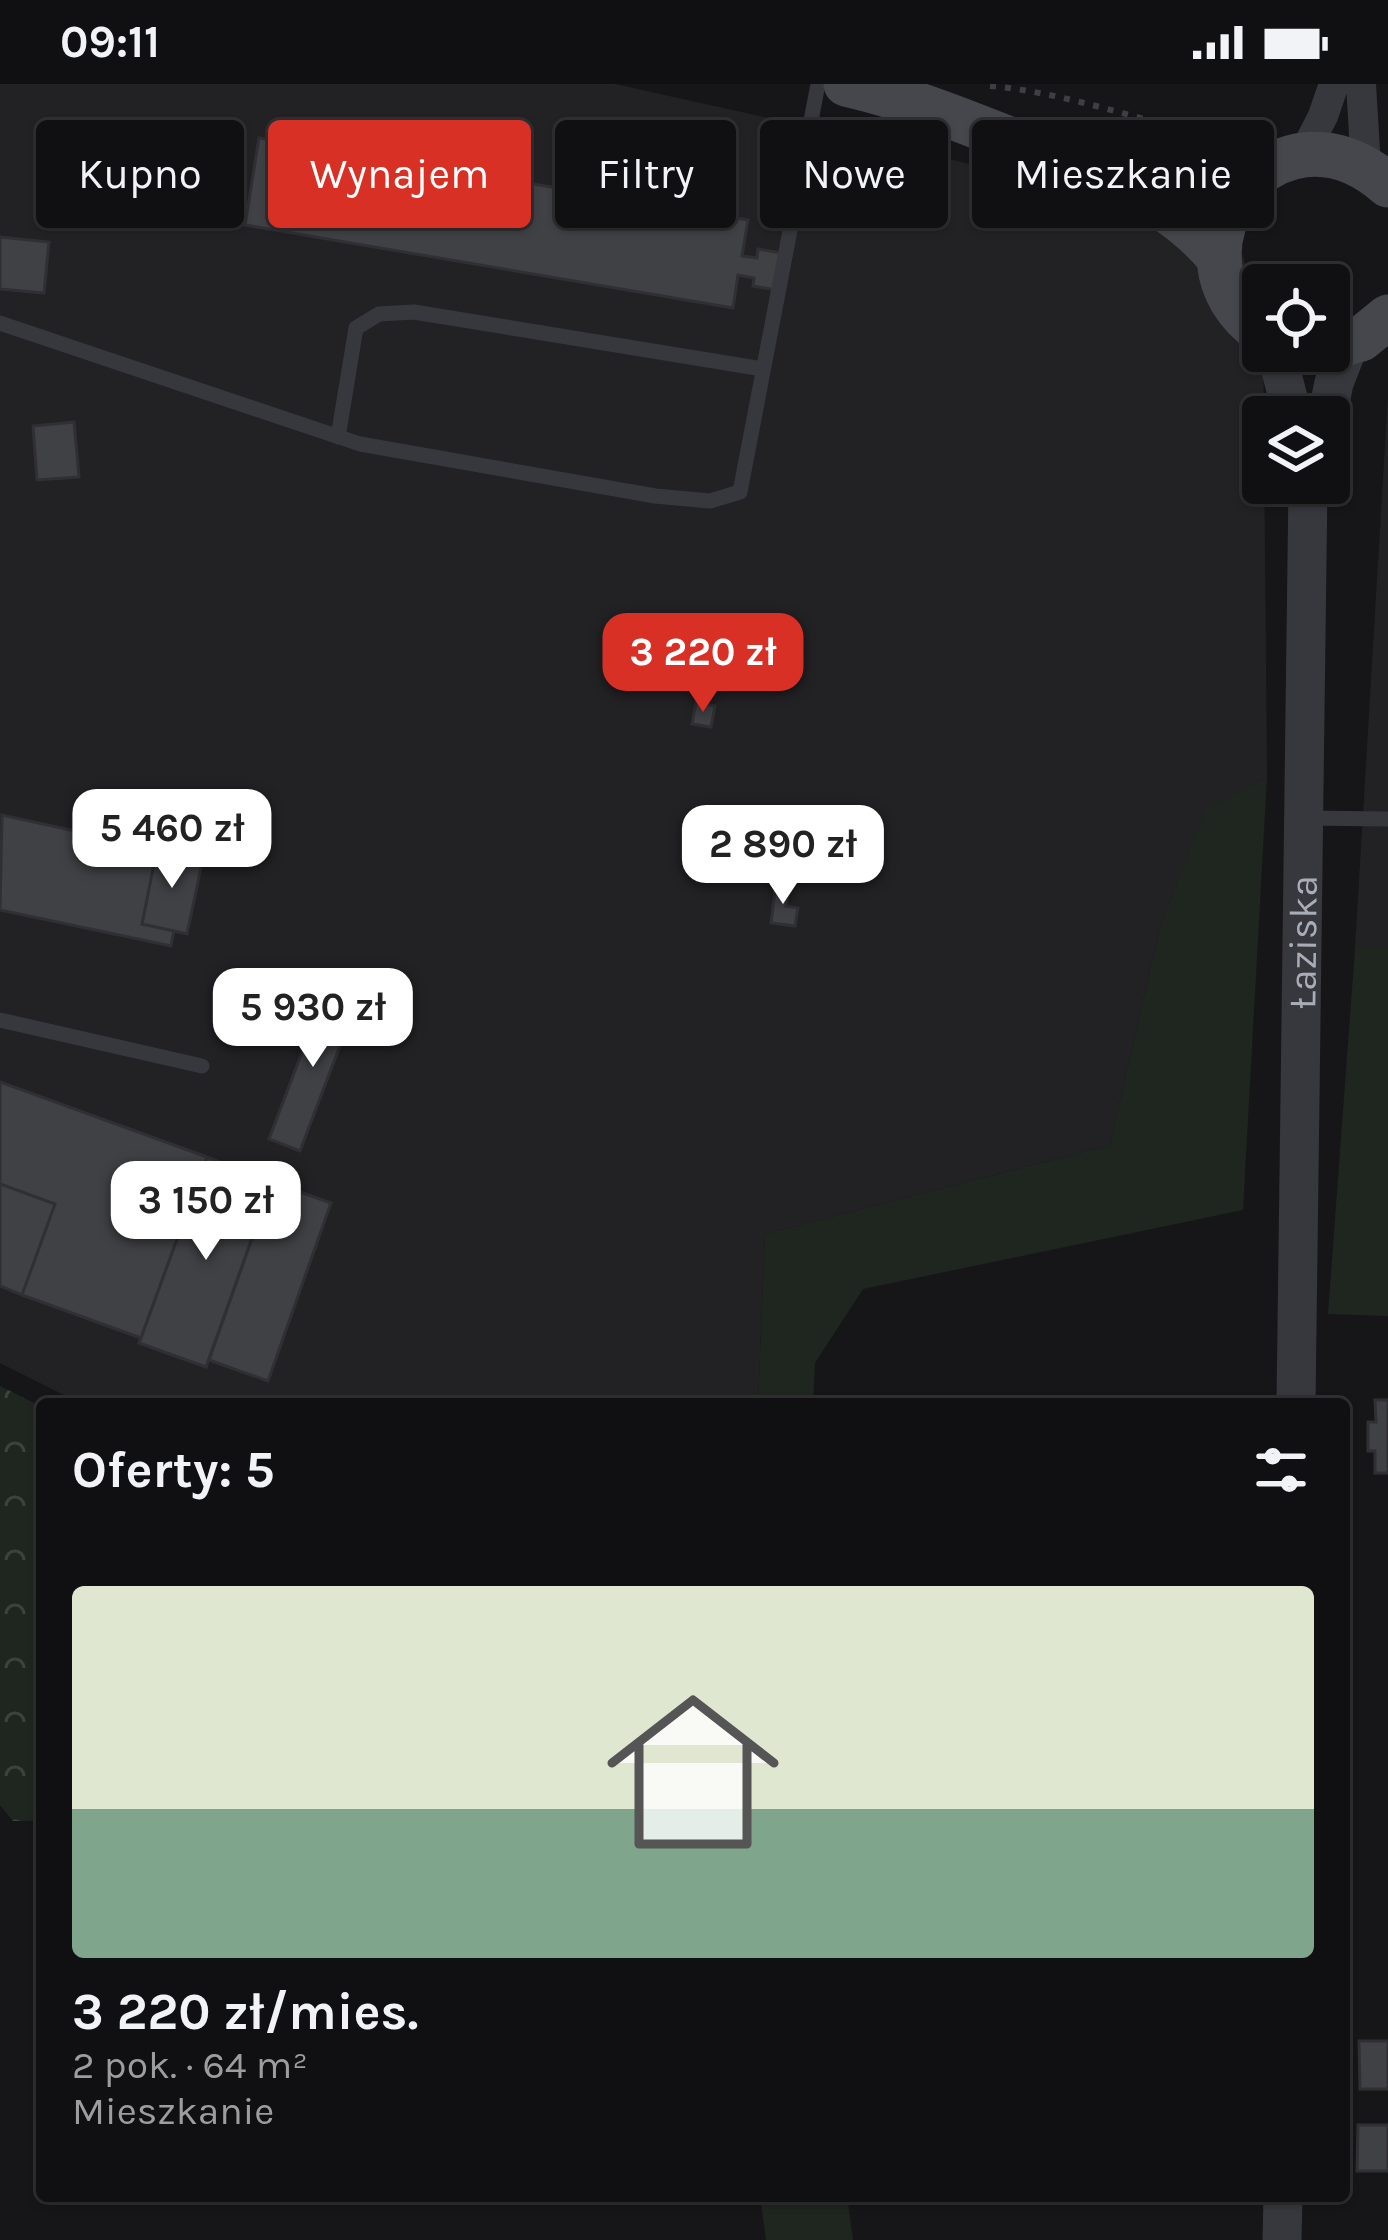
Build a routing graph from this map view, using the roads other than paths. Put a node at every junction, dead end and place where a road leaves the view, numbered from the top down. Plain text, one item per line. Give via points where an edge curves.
1 (818, 84) edge
2 (846, 84) edge
3 (1334, 84) edge
4 (1360, 84) edge
5 (972, 124) edge
6 (1303, 155) junction
7 (1274, 161) edge
8 (1377, 176) edge
9 (1192, 228) edge
10 (1224, 228) edge
11 (1220, 258) junction
12 (1242, 315) edge
13 (0, 323) edge
14 (1367, 332) edge
15 (763, 369) junction
16 (1331, 396) edge
17 (338, 436) junction
18 (1308, 504) edge
19 (1306, 818) junction
20 (1388, 819) edge
21 (0, 1020) edge
22 (202, 1066) dead end
23 (1296, 1398) edge
24 (1282, 2202) edge
25 (1282, 2240) edge

1 - 15 lane
2 - 5 main road
3 - 6 street
4 - 8 street
6 - 7 main road
6 - 8 main road via 1329,154
9 - 11 main road
10 - 11 main road
11 - 12 main road
13 - 17 lane
14 - 16 street
15 - 17 lane via 414,312 379,314 356,328
15 - 17 lane via 740,492 710,501
18 - 19 street, Łaziska
19 - 20 lane
19 - 23 street, Łaziska
21 - 22 lane
24 - 25 street

